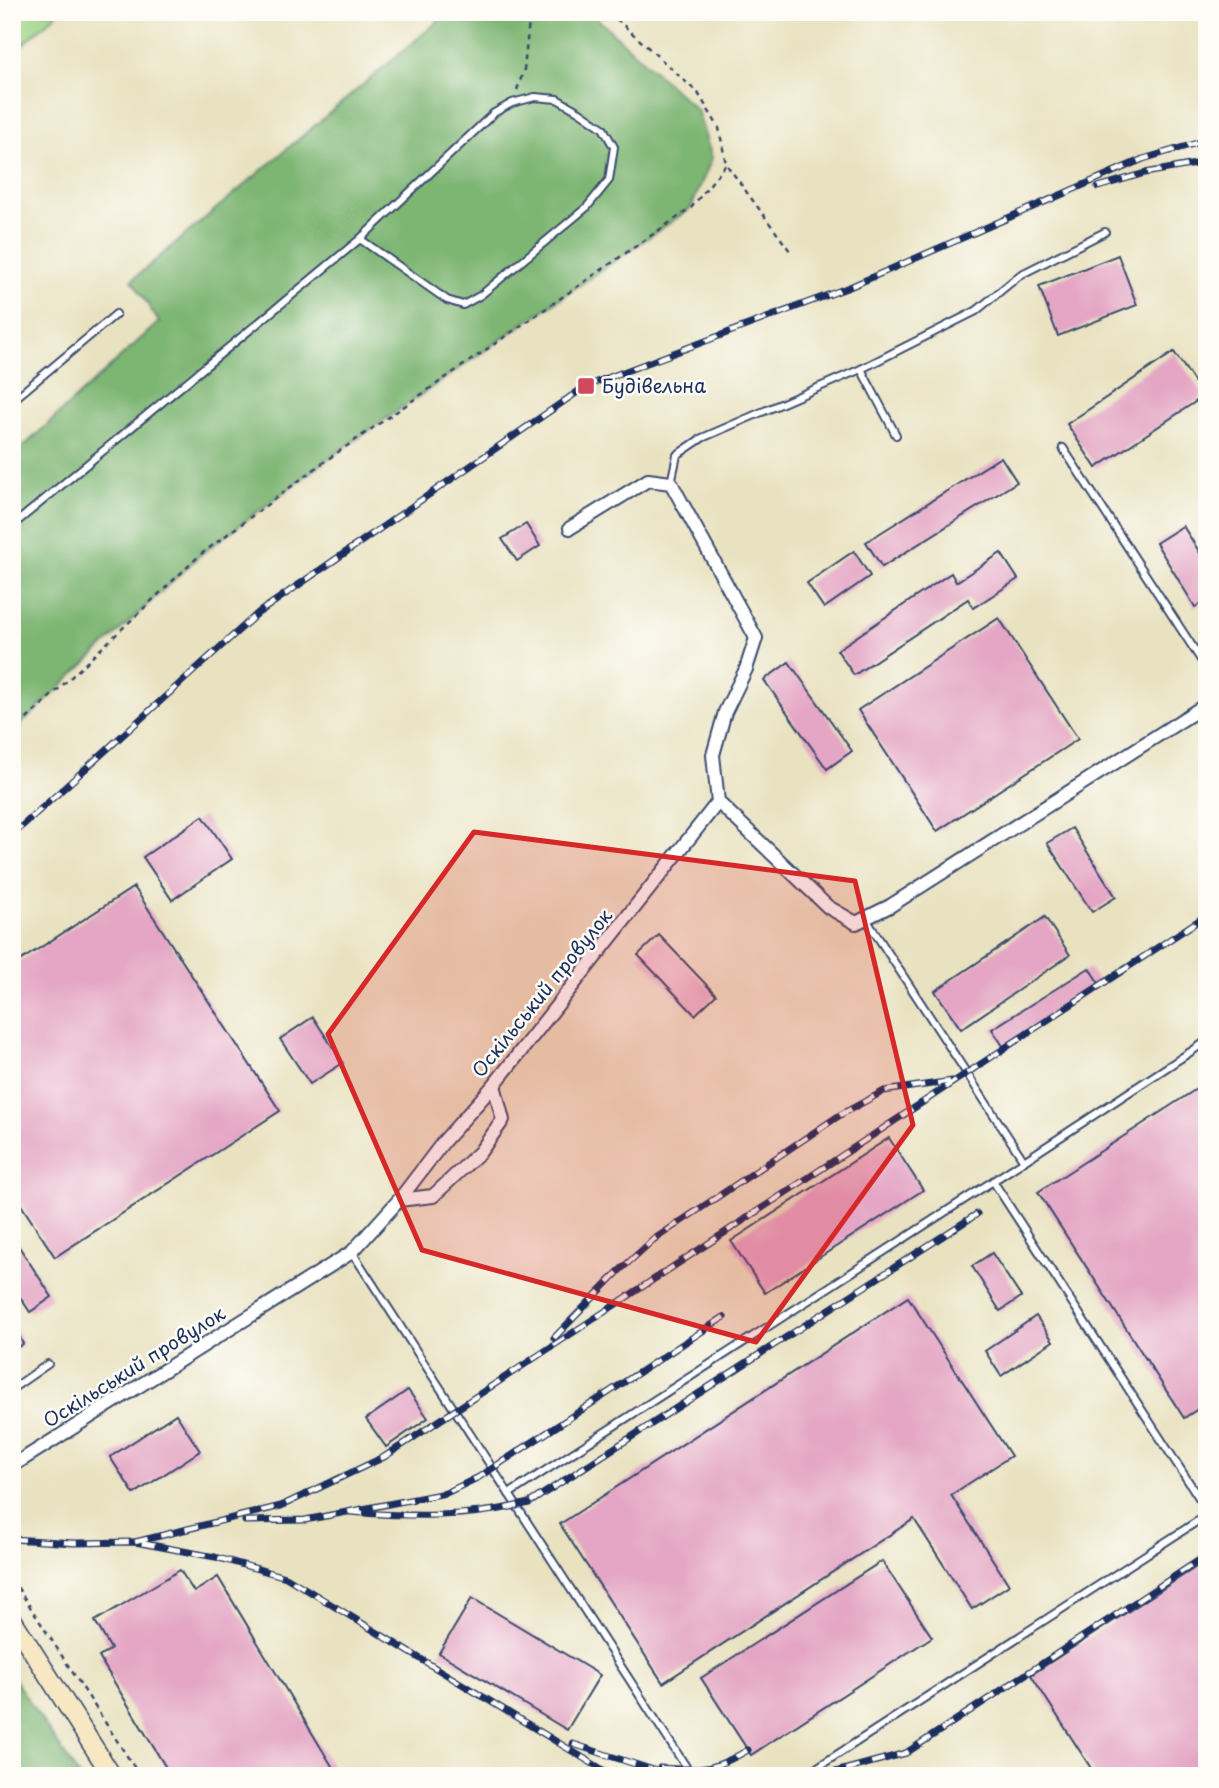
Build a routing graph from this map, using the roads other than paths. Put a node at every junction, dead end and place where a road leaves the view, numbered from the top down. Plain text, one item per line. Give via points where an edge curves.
1 (1105, 232) dead end
2 (360, 239) junction
3 (116, 314) dead end
4 (860, 369) junction
5 (12, 401) edge
6 (896, 435) dead end
7 (1063, 448) dead end
8 (671, 483) junction
9 (12, 526) edge
10 (570, 528) dead end
11 (1207, 669) edge
12 (1207, 704) edge
13 (718, 802) junction
14 (866, 919) junction
15 (1207, 1041) edge
16 (494, 1085) junction
17 (1024, 1161) junction
18 (993, 1181) junction
19 (399, 1199) junction
20 (352, 1252) junction
21 (48, 1364) dead end
22 (12, 1389) edge
23 (12, 1466) edge
24 (509, 1494) junction
25 (1207, 1512) edge
26 (12, 1619) edge
27 (112, 1776) edge
28 (692, 1776) edge
29 (804, 1776) edge

1 - 4 lane via 1020,275 976,311
2 - 2 lane via 494,113 512,103 535,97 557,99 603,128 614,147 609,180 587,207 463,305 447,300
2 - 9 lane
3 - 5 lane
4 - 6 lane
4 - 8 lane via 702,438 677,455
7 - 11 lane
8 - 10 street via 648,480
8 - 13 street via 756,638 725,712 713,755
12 - 14 street
13 - 14 street via 828,907 856,923
13 - 16 street, Оскільський провулок
14 - 17 lane
15 - 17 lane
16 - 19 street, Оскільський провулок
16 - 19 street via 503,1119 481,1152 433,1195
17 - 18 lane
18 - 24 lane
18 - 25 lane
19 - 20 street, Оскільський провулок
20 - 23 street, Оскільський провулок
20 - 24 lane
21 - 22 lane
24 - 28 lane
25 - 29 lane
26 - 27 main road

